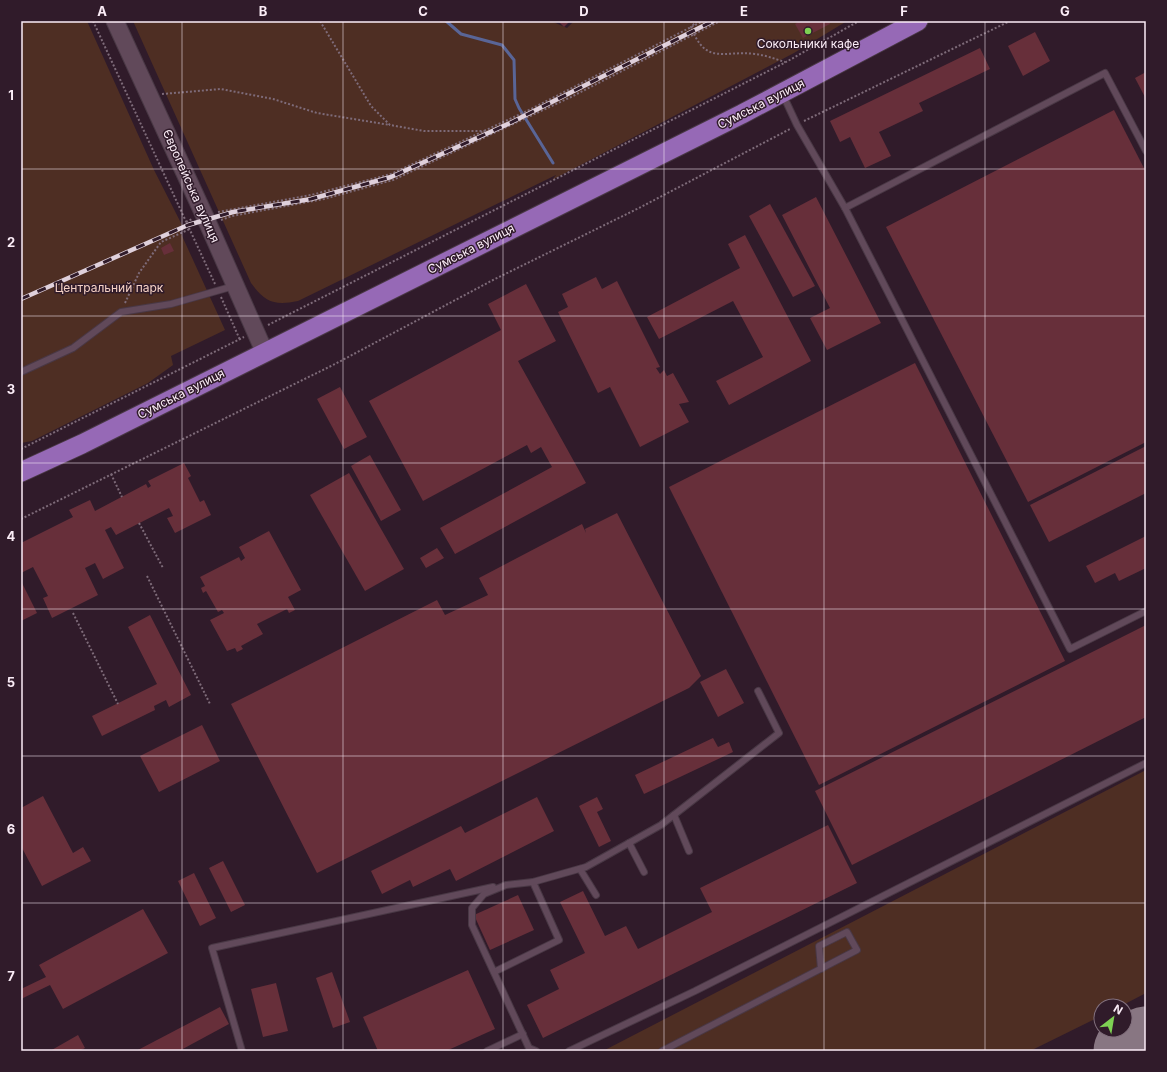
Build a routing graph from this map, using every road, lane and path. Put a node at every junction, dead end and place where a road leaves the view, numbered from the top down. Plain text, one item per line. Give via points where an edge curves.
1 (93, 21) edge
2 (115, 21) edge
3 (320, 21) edge
4 (697, 21) edge
5 (702, 21) edge
6 (720, 21) edge
7 (859, 21) edge
8 (918, 21) edge
9 (1010, 21) edge
10 (691, 27) junction
11 (694, 34) junction
12 (786, 62) junction
13 (782, 94) junction
14 (149, 95) junction
15 (390, 125) junction
16 (797, 125) junction
17 (486, 131) junction
18 (1146, 151) edge
19 (845, 208) junction
20 (217, 212) dead end
21 (220, 220) dead end
22 (190, 229) junction
23 (235, 286) junction
24 (218, 292) junction
25 (121, 312) junction
26 (255, 332) junction
27 (240, 340) junction
28 (265, 353) junction
29 (21, 372) edge
30 (21, 449) edge
31 (21, 472) edge
32 (111, 474) junction
33 (122, 497) dead end
34 (21, 519) edge
35 (139, 524) dead end
36 (163, 568) dead end
37 (147, 576) dead end
38 (1146, 611) edge
39 (73, 613) dead end
40 (758, 691) dead end
41 (118, 704) dead end
42 (210, 704) dead end
43 (1146, 763) edge
44 (674, 815) junction
45 (629, 843) junction
46 (689, 851) dead end
47 (580, 869) junction
48 (644, 872) dead end
49 (533, 882) junction
50 (506, 885) junction
51 (596, 895) dead end
52 (821, 969) junction
53 (494, 972) junction
54 (523, 1034) junction
55 (242, 1051) edge
56 (487, 1051) edge
57 (536, 1051) edge
58 (569, 1051) edge
59 (662, 1051) edge

1 - 22 path
2 - 14 main road, Європейська вулиця
3 - 15 path via 371,106
4 - 10 path
5 - 10 path
6 - 11 path
7 - 12 path
8 - 13 main road, Сумська вулиця
9 - 16 path
10 - 11 path
10 - 17 path
11 - 12 path via 697,42 715,54 753,54
11 - 21 path via 518,122 393,180 324,199
12 - 26 path
13 - 16 lane
13 - 28 main road, Сумська вулиця
14 - 15 path via 220,89 273,98 317,113
14 - 23 main road, Європейська вулиця
15 - 17 path via 424,131
16 - 19 lane
16 - 32 path via 493,280 335,364
17 - 20 path via 380,177 312,195
18 - 19 lane via 1105,73
19 - 38 lane via 1070,649
22 - 24 path
22 - 25 path via 161,242 139,273
23 - 24 lane
23 - 26 main road, Європейська вулиця
24 - 25 lane via 171,304
24 - 27 path
25 - 29 lane via 73,348
26 - 27 path
26 - 28 main road, Європейська вулиця
27 - 30 path
28 - 31 main road, Сумська вулиця
32 - 33 path
32 - 34 path
35 - 36 path
37 - 42 path
39 - 41 path
40 - 44 lane via 779,732
43 - 58 lane via 696,991
44 - 45 lane
44 - 46 lane
45 - 47 lane
45 - 48 lane
47 - 49 lane
47 - 51 lane
49 - 50 lane
49 - 53 lane via 559,940
50 - 53 lane via 484,894 472,908 472,925
50 - 55 lane via 212,948
52 - 52 lane via 857,950 847,932 819,946
52 - 59 lane
53 - 54 lane
54 - 56 lane
54 - 57 lane via 529,1048

